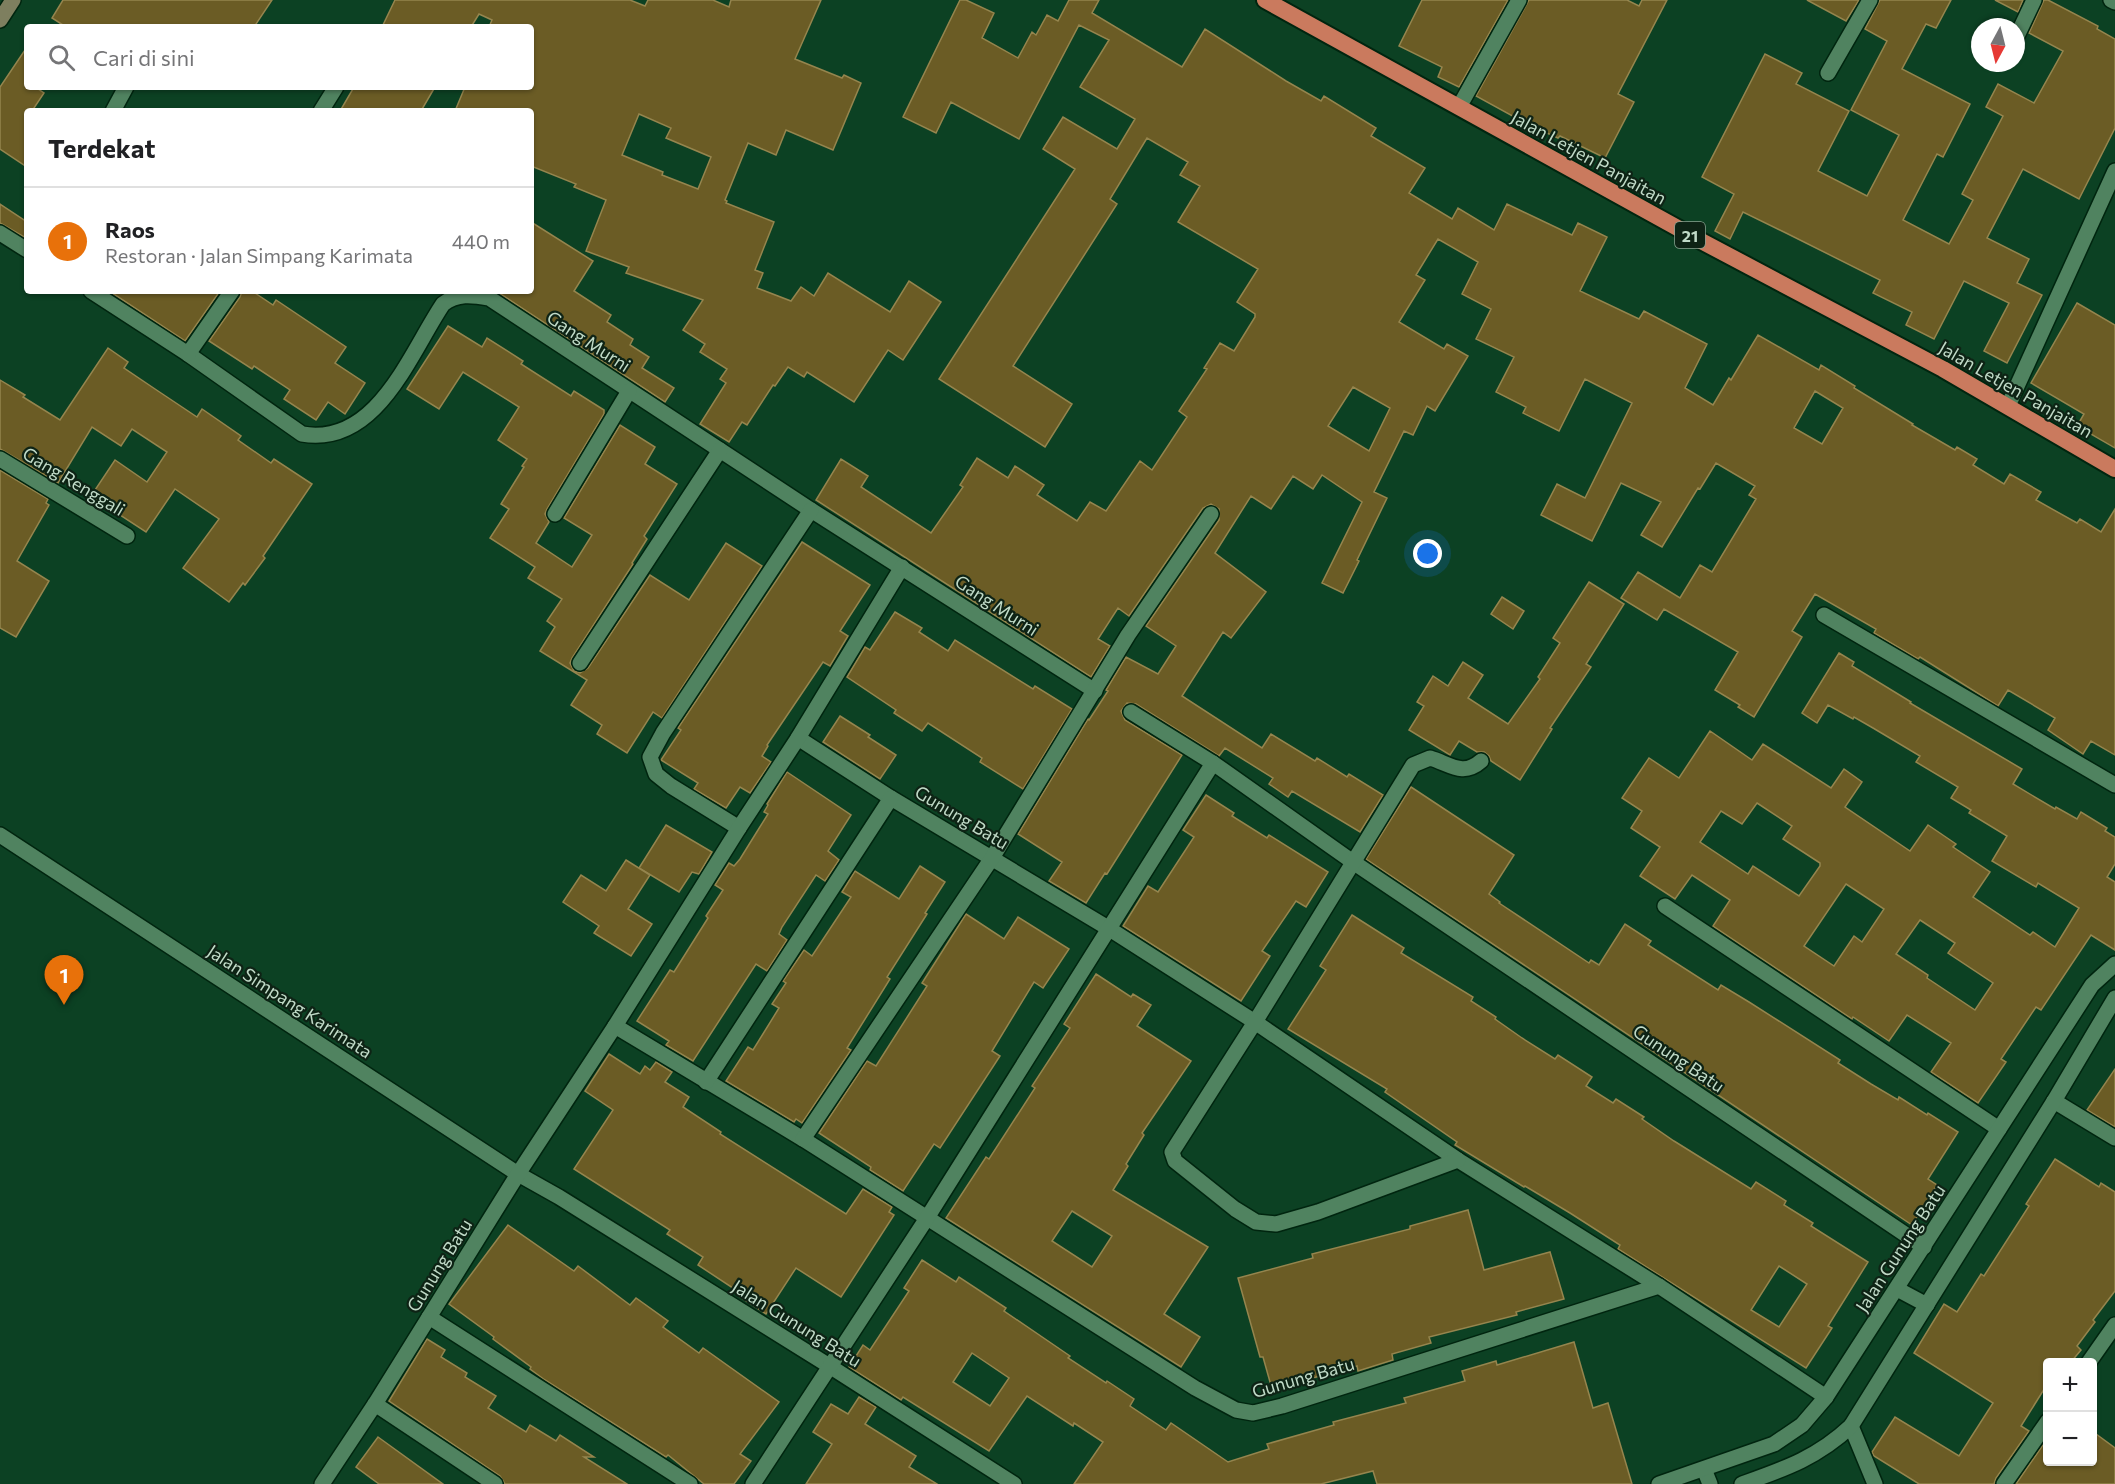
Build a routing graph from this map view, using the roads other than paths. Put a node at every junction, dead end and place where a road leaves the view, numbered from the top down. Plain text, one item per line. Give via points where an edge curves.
1 (12, 0) edge
2 (1265, 0) edge
3 (1519, 0) edge
4 (1869, 0) edge
5 (2034, 0) edge
6 (2025, 19) edge
7 (0, 20) edge
8 (1828, 73) dead end
9 (124, 90) edge
10 (334, 90) edge
11 (1459, 107) junction
12 (115, 108) edge
13 (323, 108) edge
14 (2115, 171) edge
15 (0, 233) edge
16 (24, 248) edge
17 (96, 294) edge
18 (230, 294) edge
19 (188, 354) junction
20 (629, 391) junction
21 (2008, 406) junction
22 (720, 450) junction
23 (0, 459) edge
24 (2115, 469) edge
25 (811, 510) junction
26 (555, 514) dead end
27 (1211, 514) dead end
28 (127, 536) dead end
29 (902, 567) junction
30 (1824, 615) dead end
31 (580, 663) dead end
32 (1095, 691) junction
33 (1131, 712) dead end
34 (798, 738) junction
35 (1481, 761) dead end
36 (1214, 763) junction
37 (2115, 785) edge
38 (891, 798) junction
39 (738, 828) junction
40 (0, 834) edge
41 (992, 858) junction
42 (1353, 862) junction
43 (1665, 906) dead end
44 (1108, 928) junction
45 (2115, 964) edge
46 (2115, 998) edge
47 (1255, 1022) junction
48 (615, 1026) junction
49 (706, 1082) junction
50 (2054, 1101) junction
51 (1999, 1129) junction
52 (2115, 1138) edge
53 (803, 1139) junction
54 (1458, 1160) junction
55 (518, 1174) junction
56 (559, 1197) joint
57 (927, 1218) junction
58 (1924, 1247) junction
59 (1659, 1286) junction
60 (1897, 1289) junction
61 (1927, 1305) junction
62 (429, 1317) junction
63 (2115, 1325) edge
64 (2092, 1358) edge
65 (831, 1367) junction
66 (1826, 1397) junction
67 (375, 1404) junction
68 (1851, 1426) junction
69 (2043, 1428) edge
70 (1707, 1477) edge
71 (322, 1484) edge
72 (495, 1484) edge
73 (690, 1484) edge
74 (753, 1484) edge
75 (1014, 1484) edge
76 (1659, 1484) edge
77 (1742, 1484) edge
78 (1875, 1484) edge
79 (2004, 1484) edge

1 - 7 main road
2 - 11 highway, Jalan Letjen Panjaitan / 21
3 - 11 street
4 - 8 street
5 - 6 street
9 - 12 street
10 - 13 street
11 - 21 highway, Jalan Letjen Panjaitan / 21
14 - 21 street
15 - 16 street
17 - 19 street, Gang Murni
18 - 19 street
19 - 20 street, Gang Murni via 302,434 325,435 365,418 388,394 443,304 452,297 477,296 489,298
20 - 22 street, Gang Murni
20 - 26 street
21 - 24 highway, Jalan Letjen Panjaitan / 21
22 - 25 street, Gang Murni
22 - 31 street
23 - 28 street, Gang Renggali
25 - 29 street, Gang Murni
25 - 39 street via 650,758 663,780
27 - 32 street via 1128,635
29 - 32 street, Gang Murni
29 - 34 street, Gunung Batu
30 - 37 street
32 - 41 street
33 - 36 street, Gunung Batu
34 - 38 street, Gunung Batu
34 - 39 street, Gunung Batu
35 - 42 street via 1472,769 1458,769 1430,758 1413,765
36 - 42 street, Gunung Batu
36 - 44 street
38 - 41 street, Gunung Batu
38 - 49 street
39 - 48 street, Gunung Batu
40 - 55 street, Jalan Simpang Karimata
41 - 44 street, Gunung Batu
41 - 53 street
42 - 47 street
42 - 58 street, Gunung Batu
43 - 51 street
44 - 47 street, Gunung Batu
44 - 57 street
45 - 51 street, Jalan Gunung Batu via 2092,986
46 - 50 street
47 - 54 street, Gunung Batu
47 - 54 street via 1172,1152 1175,1161 1235,1209 1256,1222 1276,1224
48 - 49 street, Gunung Batu
48 - 55 street, Gunung Batu
49 - 53 street, Gunung Batu
50 - 52 street
50 - 61 street
51 - 58 street, Jalan Gunung Batu
53 - 57 street, Gunung Batu
54 - 59 street, Gunung Batu
55 - 56 street, Jalan Simpang Karimata
55 - 62 street, Gunung Batu
56 - 65 street, Jalan Gunung Batu
57 - 59 street, Gunung Batu via 1195,1388 1236,1410 1253,1413
57 - 65 street
58 - 60 street, Jalan Gunung Batu
59 - 66 street, Gunung Batu
60 - 61 street
60 - 66 street, Jalan Gunung Batu
61 - 68 street
62 - 67 street, Gunung Batu
62 - 73 street
63 - 64 street
65 - 74 street
65 - 75 street, Jalan Gunung Batu
66 - 70 street, Jalan Gunung Batu via 1802,1425 1774,1444
67 - 71 street, Gunung Batu
67 - 72 street
68 - 77 street via 1796,1465
68 - 78 street
69 - 79 street
70 - 76 street, Jalan Gunung Batu

